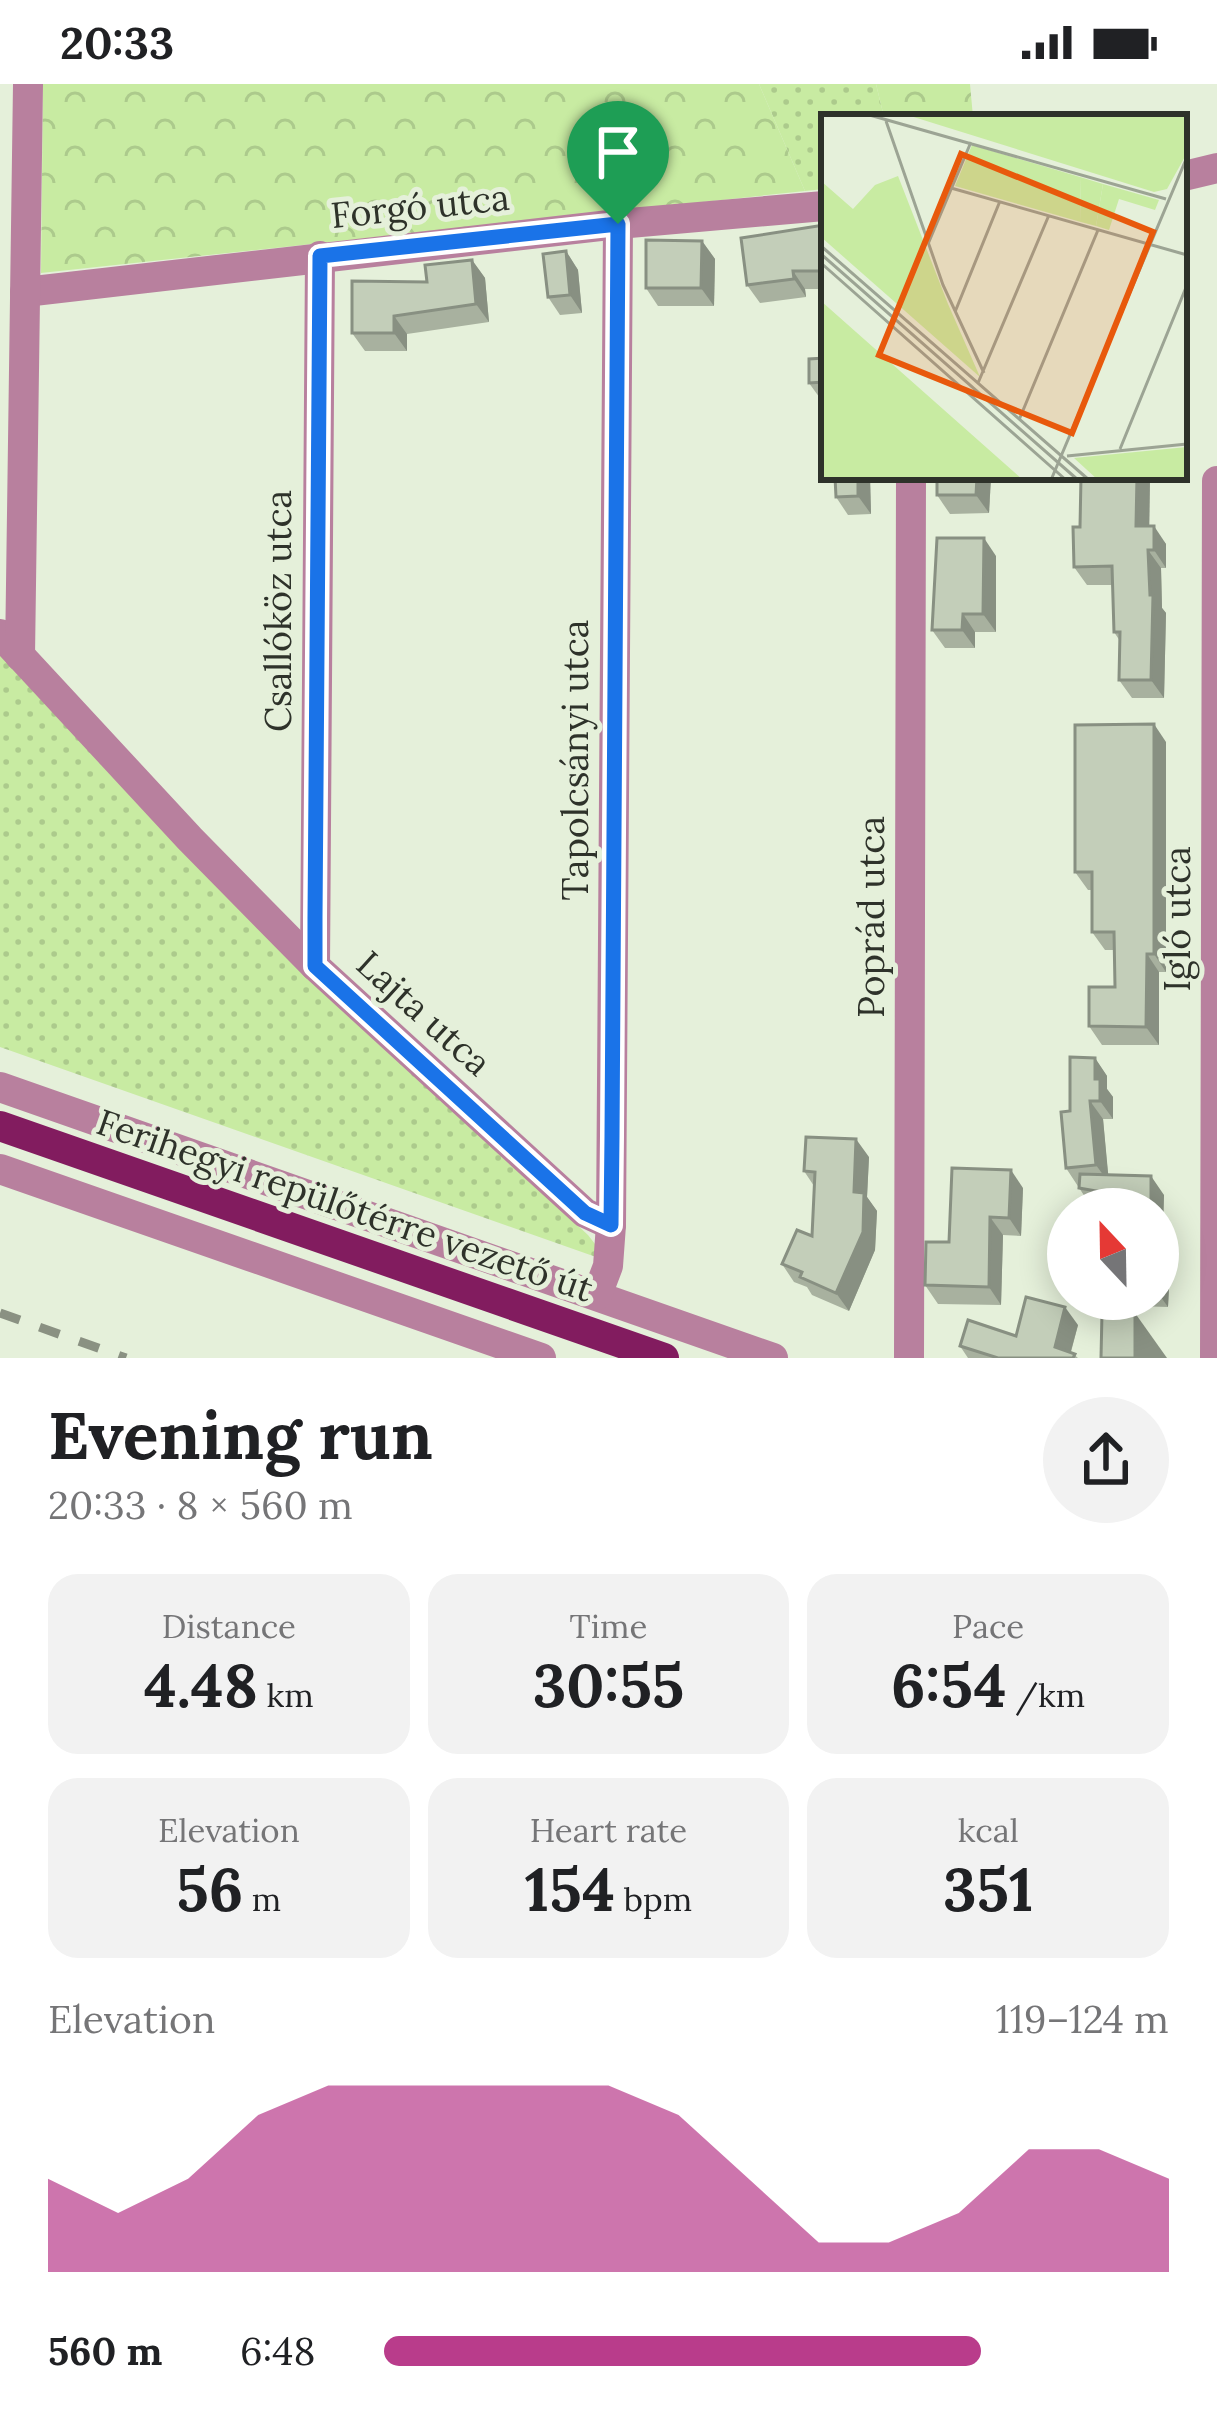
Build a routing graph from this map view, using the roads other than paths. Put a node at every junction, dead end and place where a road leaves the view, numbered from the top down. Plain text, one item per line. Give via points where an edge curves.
1 (28, 84) edge
2 (1217, 168) edge
3 (1187, 175) edge
4 (821, 206) edge
5 (618, 224) junction
6 (320, 256) junction
7 (25, 292) junction
8 (911, 480) edge
9 (1217, 481) edge
10 (10, 645) edge
11 (315, 966) junction
12 (0, 1087) edge
13 (0, 1126) edge
14 (0, 1169) edge
15 (611, 1225) junction
16 (597, 1295) junction
17 (541, 1358) edge
18 (664, 1358) edge
19 (773, 1358) edge
20 (909, 1358) edge
21 (1215, 1358) edge

1 - 7 street
2 - 3 street
4 - 5 street, Forgó utca
5 - 6 street, Forgó utca
5 - 15 street, Tapolcsányi utca
6 - 7 street, Forgó utca
6 - 11 street, Csallóköz utca
7 - 10 street
8 - 20 street, Poprád utca
9 - 21 street, Igló utca
10 - 11 street, Lajta utca
11 - 15 street, Lajta utca via 585,1213
12 - 16 street
13 - 18 main road, Ferihegyi repülőtérre vezető út
14 - 17 street
15 - 16 street, Tapolcsányi utca
16 - 19 street

